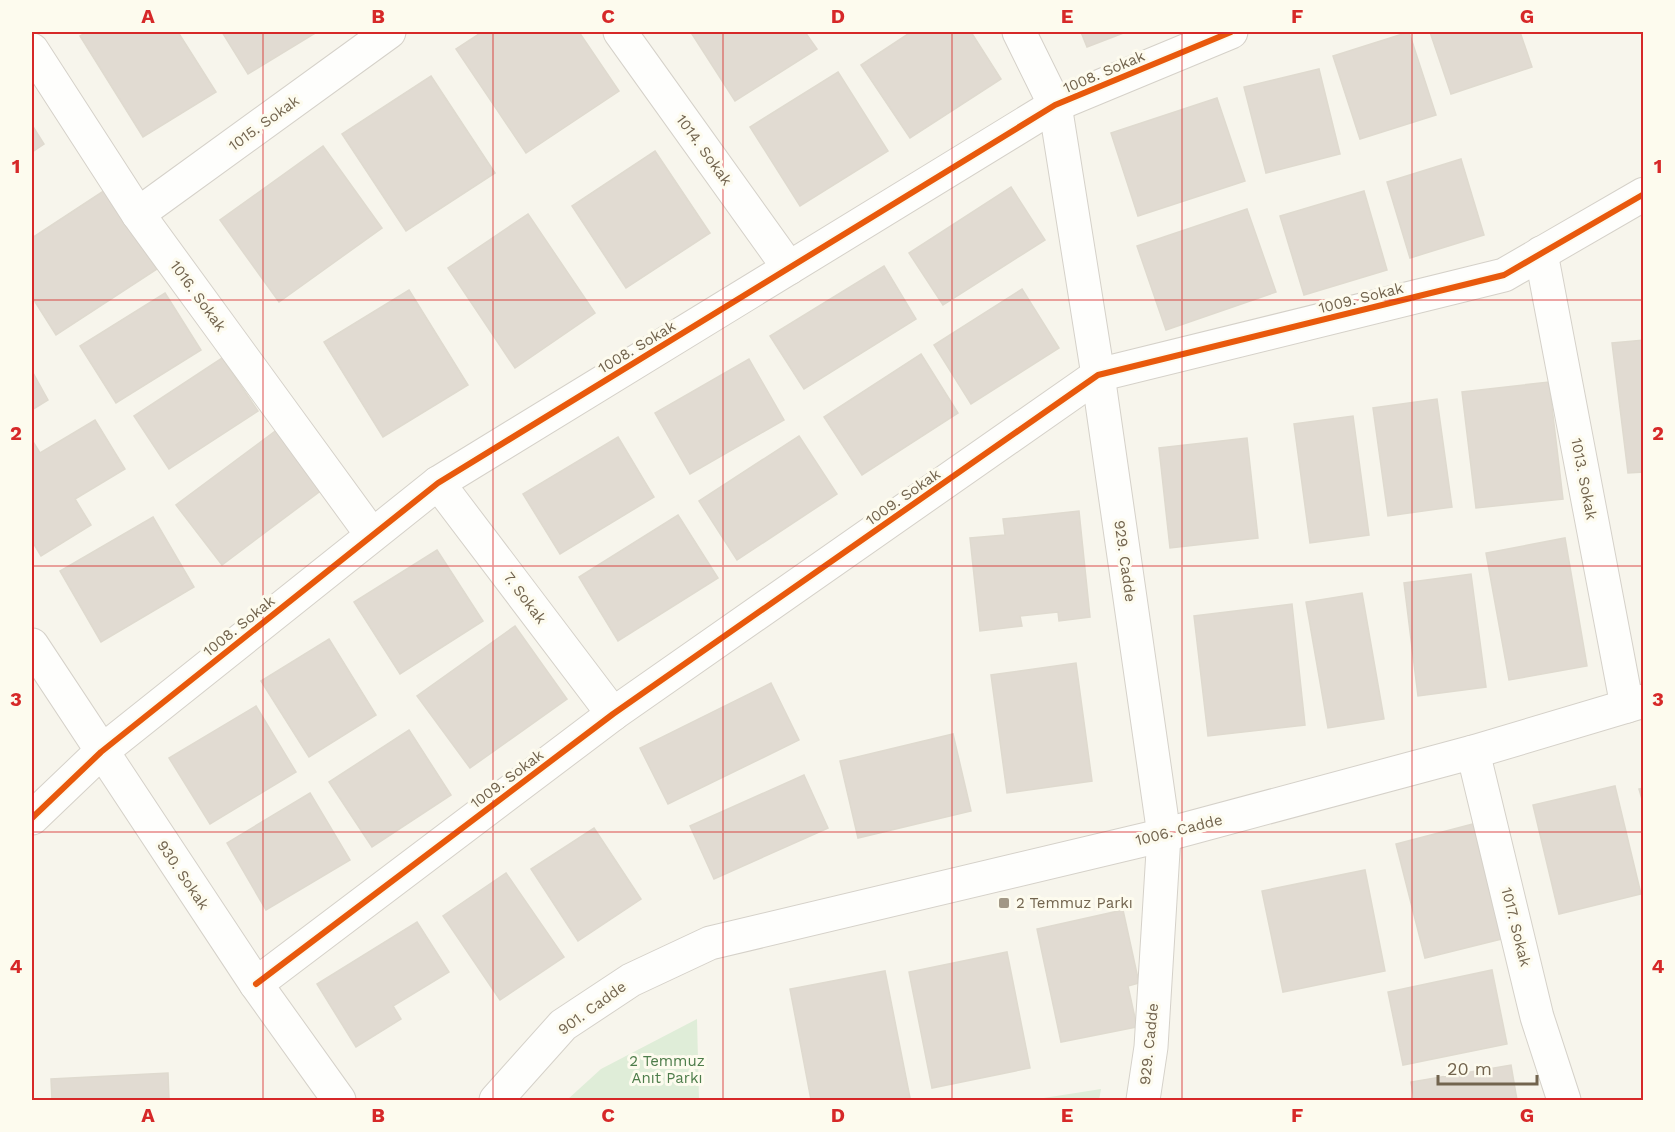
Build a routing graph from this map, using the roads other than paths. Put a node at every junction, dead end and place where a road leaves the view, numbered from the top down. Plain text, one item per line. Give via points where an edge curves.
1 (389, 32) edge
2 (620, 32) edge
3 (1018, 32) edge
4 (1231, 32) edge
5 (32, 50) edge
6 (1055, 105) junction
7 (1644, 194) edge
8 (138, 214) junction
9 (1542, 253) junction
10 (789, 268) junction
11 (1098, 375) junction
12 (438, 483) junction
13 (372, 535) junction
14 (32, 645) edge
15 (1635, 704) edge
16 (613, 714) junction
17 (101, 752) junction
18 (1473, 752) junction
19 (32, 818) edge
20 (1164, 835) junction
21 (710, 943) joint
22 (256, 984) junction
23 (339, 1101) edge
24 (496, 1101) edge
25 (1143, 1101) edge
26 (1564, 1101) edge

1 - 8 street, 1015. Sokak
2 - 10 street, 1014. Sokak
3 - 6 street, 929. Cadde
4 - 6 street, 1008. Sokak
5 - 8 street, 1016. Sokak
6 - 10 street, 1008. Sokak
6 - 11 street, 929. Cadde
7 - 9 street, 1009. Sokak
8 - 13 street, 1016. Sokak
9 - 11 street, 1009. Sokak via 1504,275
9 - 15 street, 1013. Sokak
10 - 12 street, 1008. Sokak
11 - 16 street, 1009. Sokak
11 - 20 street, 929. Cadde
12 - 13 street, 1008. Sokak
12 - 16 street, 7. Sokak
13 - 17 street, 1008. Sokak
14 - 17 street, 930. Sokak
15 - 18 street, 1006. Cadde
16 - 22 street, 1009. Sokak
17 - 19 street, 1008. Sokak
17 - 22 street, 930. Sokak
18 - 20 street, 1006. Cadde
18 - 26 street, 1017. Sokak via 1537,1017
20 - 21 street, 1006. Cadde
20 - 25 street, 929. Cadde via 1152,1047
21 - 24 street, 901. Cadde via 631,980 563,1025
22 - 23 street, 930. Sokak

